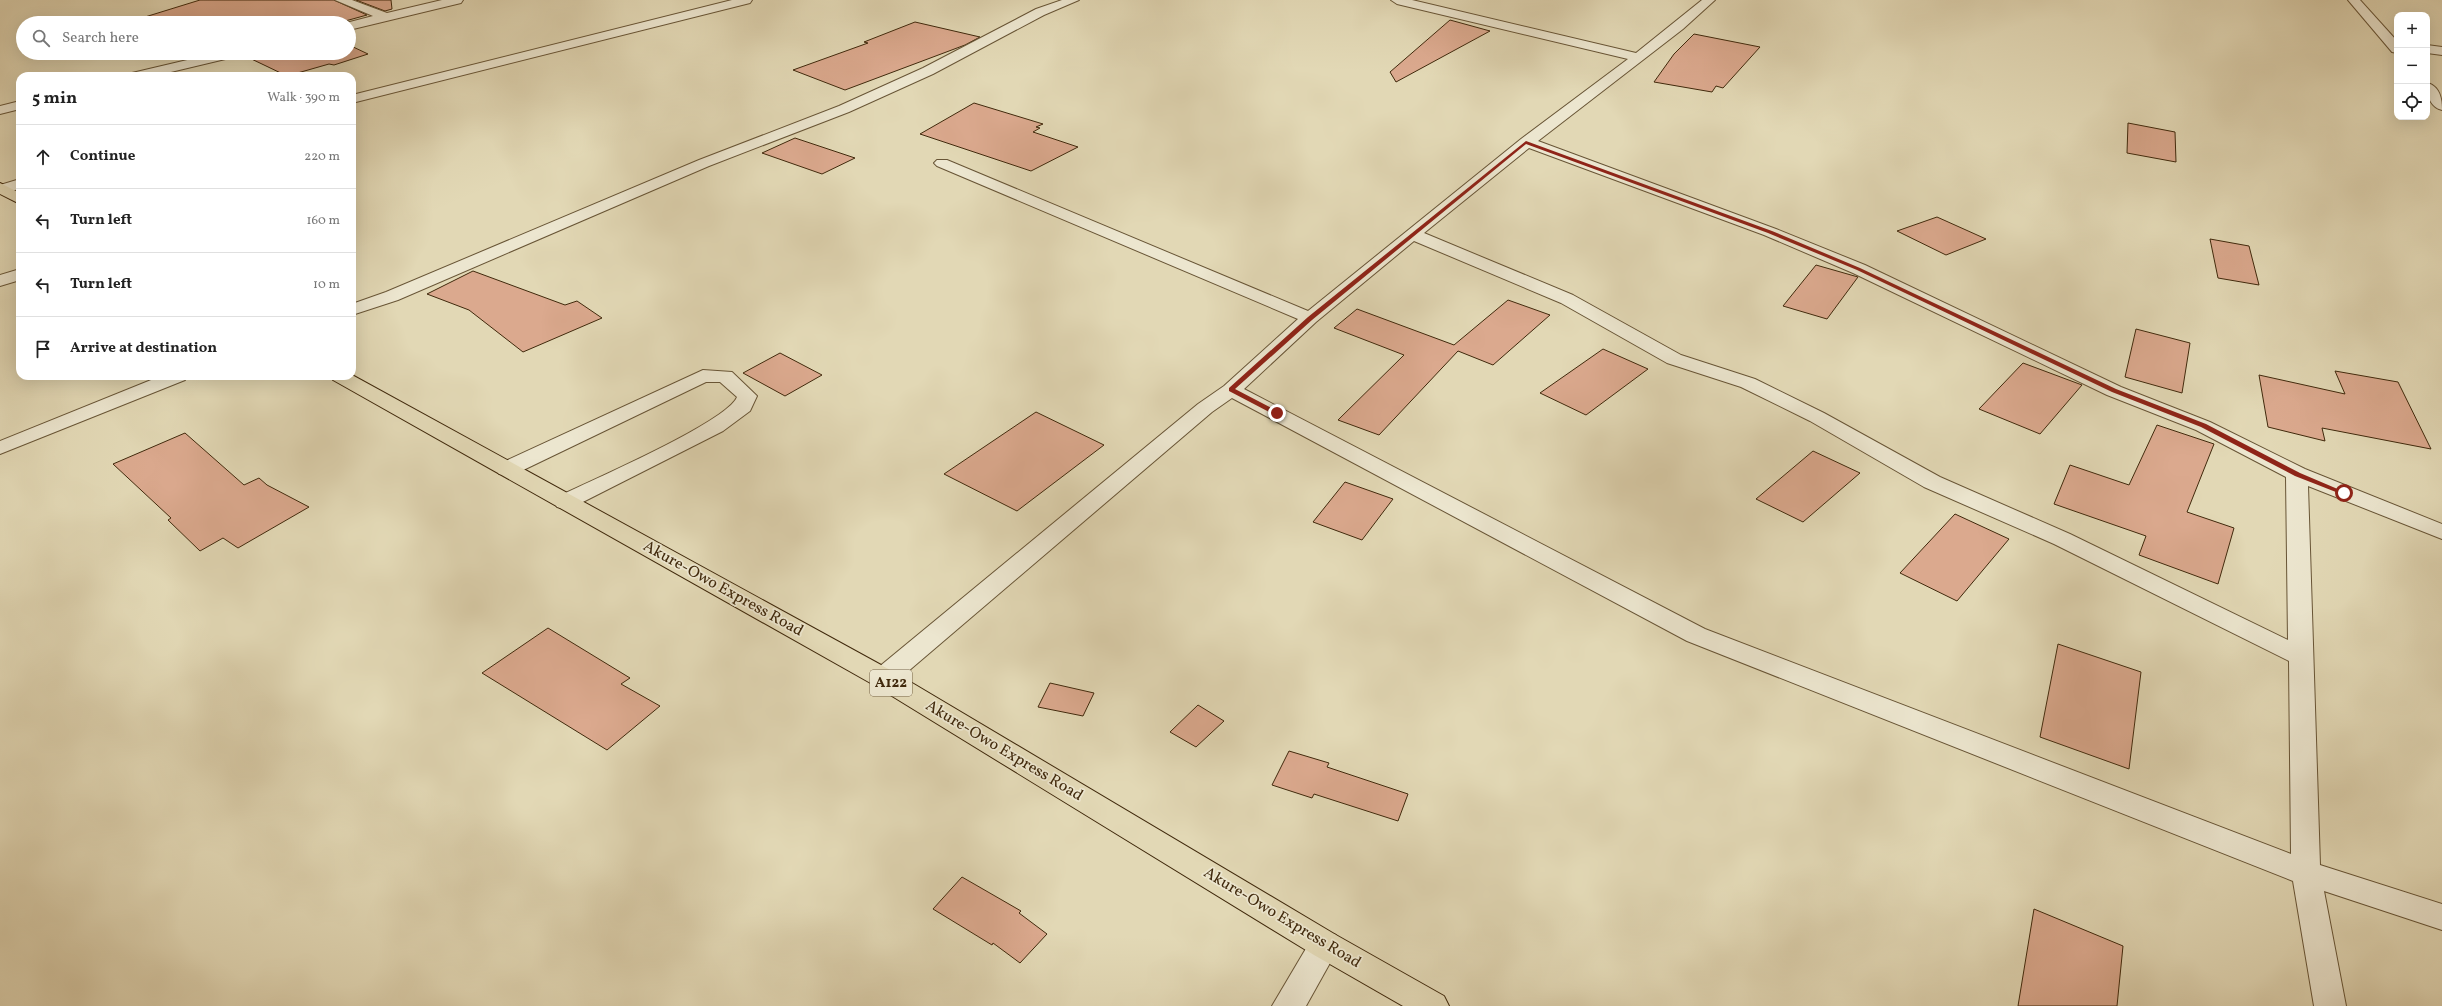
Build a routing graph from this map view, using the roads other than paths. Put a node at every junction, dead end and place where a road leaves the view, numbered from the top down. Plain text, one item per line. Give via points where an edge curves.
1 (341, 0) edge
2 (457, 0) edge
3 (746, 0) edge
4 (1073, 0) edge
5 (1396, 0) edge
6 (1706, 0) edge
7 (2354, 0) edge
8 (386, 17) junction
9 (356, 24) edge
10 (2394, 44) edge
11 (2430, 49) edge
12 (2442, 51) edge
13 (1637, 57) junction
14 (204, 60) edge
15 (154, 72) edge
16 (2430, 91) edge
17 (356, 98) edge
18 (16, 106) edge
19 (2442, 106) edge
20 (0, 110) edge
21 (1526, 142) junction
22 (942, 163) dead end
23 (16, 185) edge
24 (1, 189) edge
25 (16, 197) edge
26 (1414, 235) junction
27 (16, 275) edge
28 (0, 281) edge
29 (356, 309) edge
30 (1310, 318) junction
31 (168, 380) edge
32 (347, 380) edge
33 (1231, 390) junction
34 (0, 448) edge
35 (507, 469) junction
36 (2297, 474) junction
37 (565, 502) junction
38 (2442, 532) edge
39 (2302, 657) junction
40 (883, 678) junction
41 (2306, 873) junction
42 (2442, 917) edge
43 (1325, 945) junction
44 (1288, 1006) edge
45 (1432, 1006) edge
46 (2330, 1006) edge

1 - 8 street
2 - 8 street
3 - 17 street
4 - 29 street via 1040,12 928,71 844,110 704,163 392,296
5 - 13 street
6 - 13 street
7 - 10 street
8 - 9 street
11 - 12 street
13 - 21 street
14 - 15 street
16 - 19 street
18 - 20 street
21 - 26 street
21 - 36 street via 1763,230 1859,269 2114,391 2204,426
22 - 30 street
23 - 24 street
24 - 25 highway
26 - 30 street
26 - 39 street via 1567,299 1674,359 1748,383 1817,417 1932,482 2062,539
27 - 28 street
30 - 33 street
31 - 34 street
32 - 35 highway, Akure-Owo Express Road / A122
33 - 40 street via 1205,408
33 - 41 street via 1696,635
35 - 37 highway, Akure-Owo Express Road / A122
35 - 37 street via 703,376 725,376 747,396 743,407 716,427
36 - 38 street
36 - 39 street
37 - 40 highway, Akure-Owo Express Road / A122
39 - 41 street
40 - 43 highway, Akure-Owo Express Road / A122
41 - 42 street
41 - 46 street
43 - 44 street
43 - 45 highway, Akure-Owo Express Road / A122

